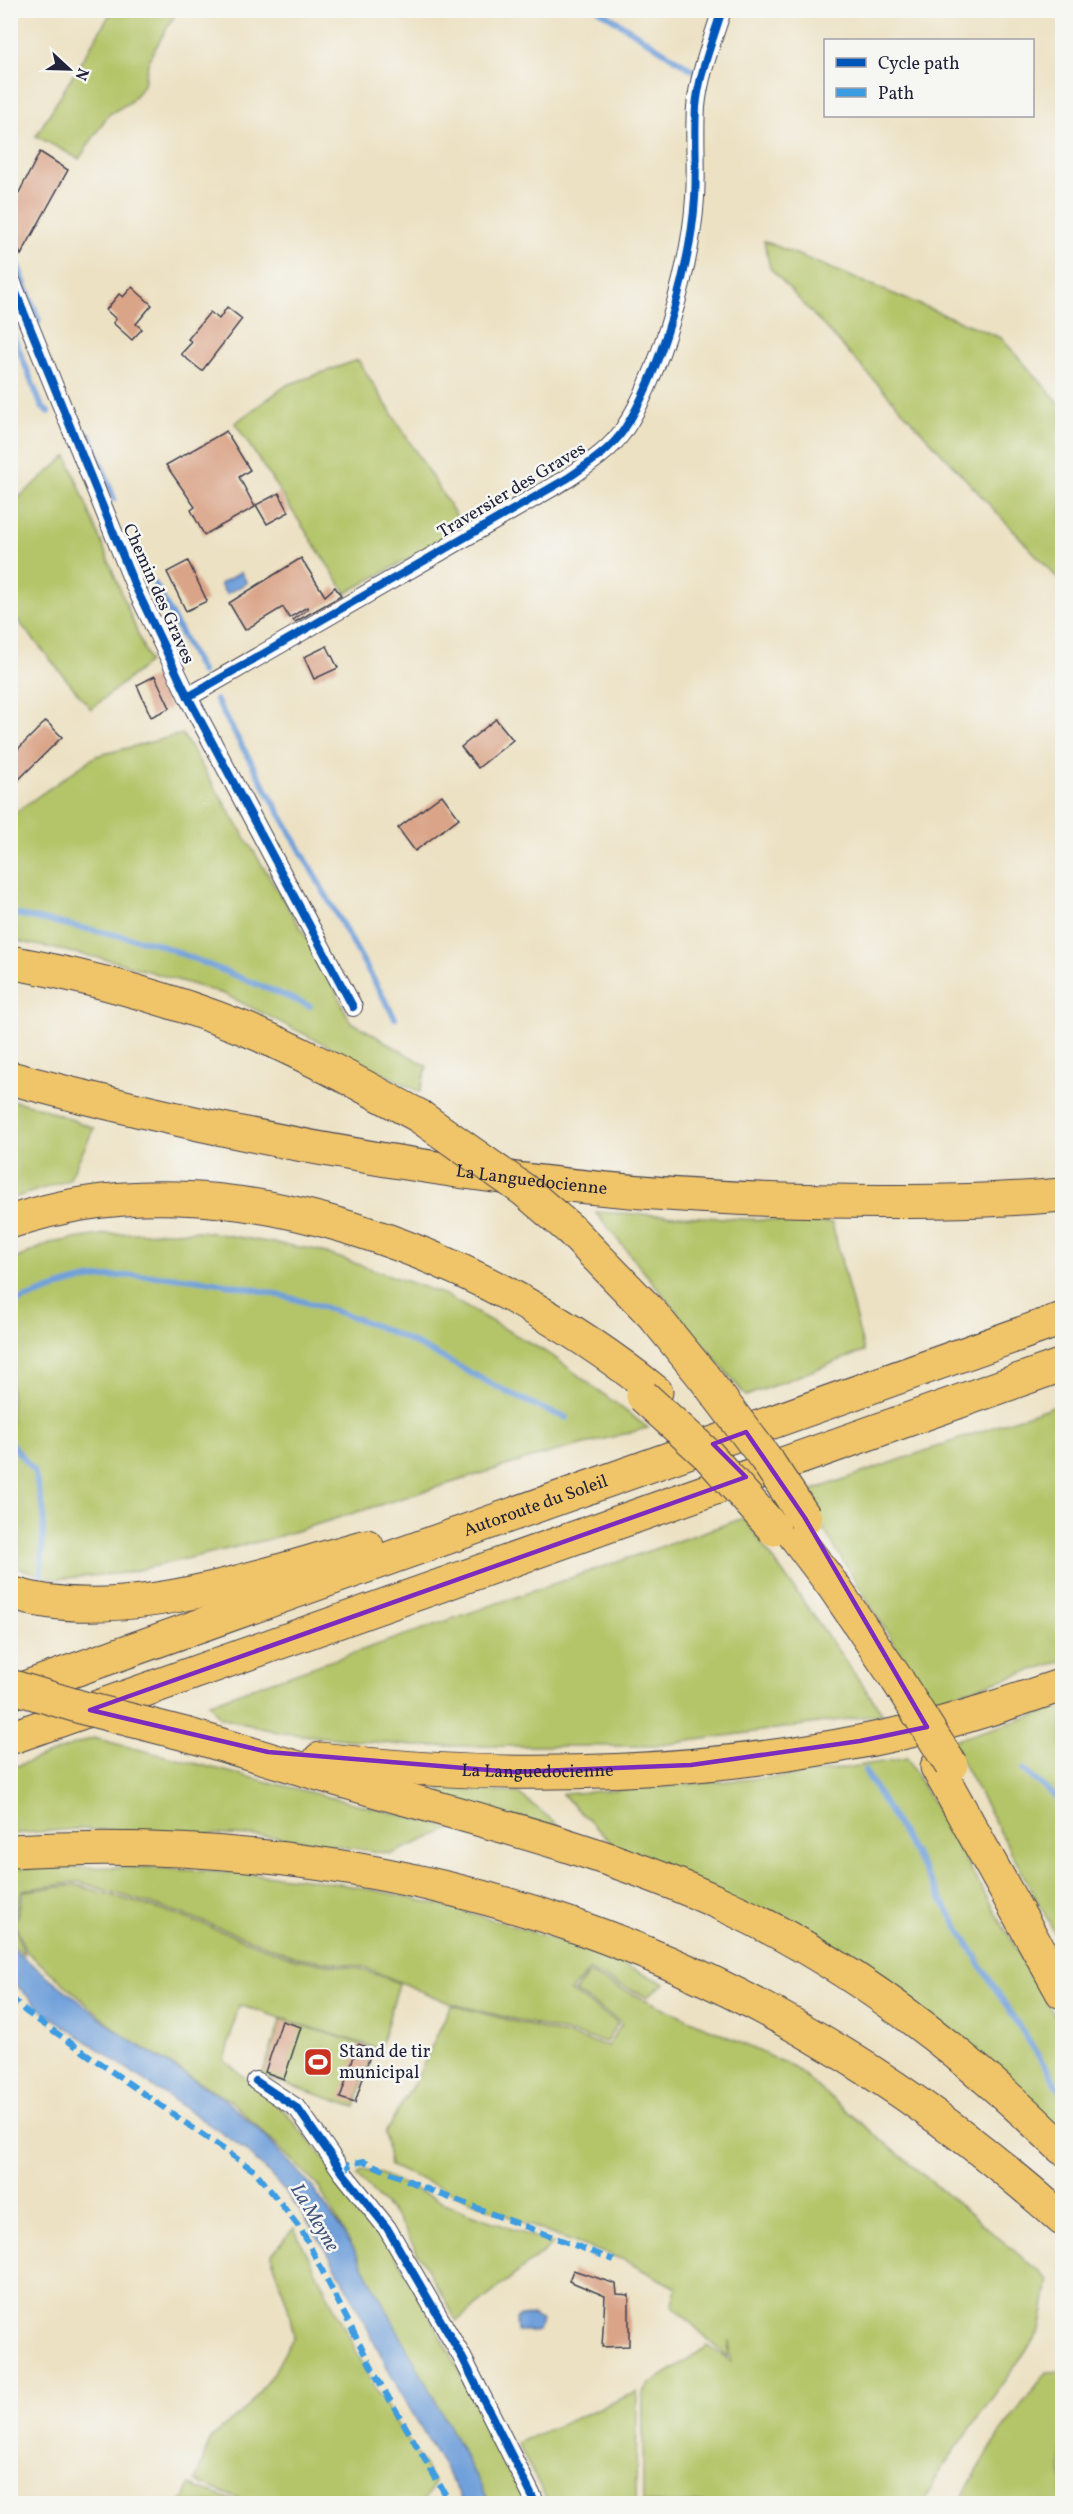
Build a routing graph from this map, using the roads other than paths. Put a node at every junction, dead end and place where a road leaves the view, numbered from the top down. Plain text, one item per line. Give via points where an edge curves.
1 (722, 10) edge
2 (10, 278) edge
3 (188, 697) junction
4 (10, 962) edge
5 (353, 1007) dead end
6 (10, 1078) edge
7 (1062, 1194) edge
8 (10, 1222) edge
9 (10, 1237) edge
10 (1062, 1320) edge
11 (1062, 1365) edge
12 (650, 1394) junction
13 (587, 1488) junction
14 (788, 1524) junction
15 (10, 1593) edge
16 (1062, 1685) edge
17 (10, 1686) edge
18 (10, 1694) edge
19 (189, 1735) junction
20 (10, 1738) edge
21 (944, 1766) junction
22 (10, 1851) edge
23 (1062, 1965) edge
24 (1062, 1992) edge
25 (256, 2081) dead end
26 (1062, 2148) edge
27 (1062, 2219) edge
28 (536, 2504) edge

1 - 3 street, Traversier des Graves via 702,71 696,106 691,241 644,392 622,432 602,454 568,478
2 - 3 street, Chemin des Graves via 135,586
3 - 5 street, Chemin des Graves
4 - 14 highway, bridge via 91,979 197,1011 300,1053 419,1116 524,1190 572,1231 653,1315 703,1376 766,1458
6 - 7 highway, La Languedocienne via 199,1124 339,1152 461,1173 598,1189 861,1201
8 - 12 highway via 100,1201 162,1198 251,1206 335,1223 421,1253 492,1285 576,1333
9 - 12 highway via 81,1217 142,1211 238,1216 315,1231 390,1254 489,1297
10 - 13 highway, Autoroute du Soleil
11 - 20 highway
12 - 14 highway via 730,1460
13 - 15 highway via 173,1597 74,1605
13 - 18 highway, Autoroute du Soleil
14 - 21 highway, bridge via 890,1674
16 - 19 highway, La Languedocienne via 958,1719 860,1741 651,1768 514,1772 406,1767 268,1752
17 - 19 highway, La Languedocienne, bridge
19 - 26 highway via 570,1846 730,1908 814,1953 906,2013 992,2081
21 - 23 highway
21 - 24 highway
22 - 27 highway via 138,1847 301,1859 406,1877 564,1921 644,1951 722,1987 855,2060 996,2160
25 - 28 street via 298,2109 387,2228 447,2330

